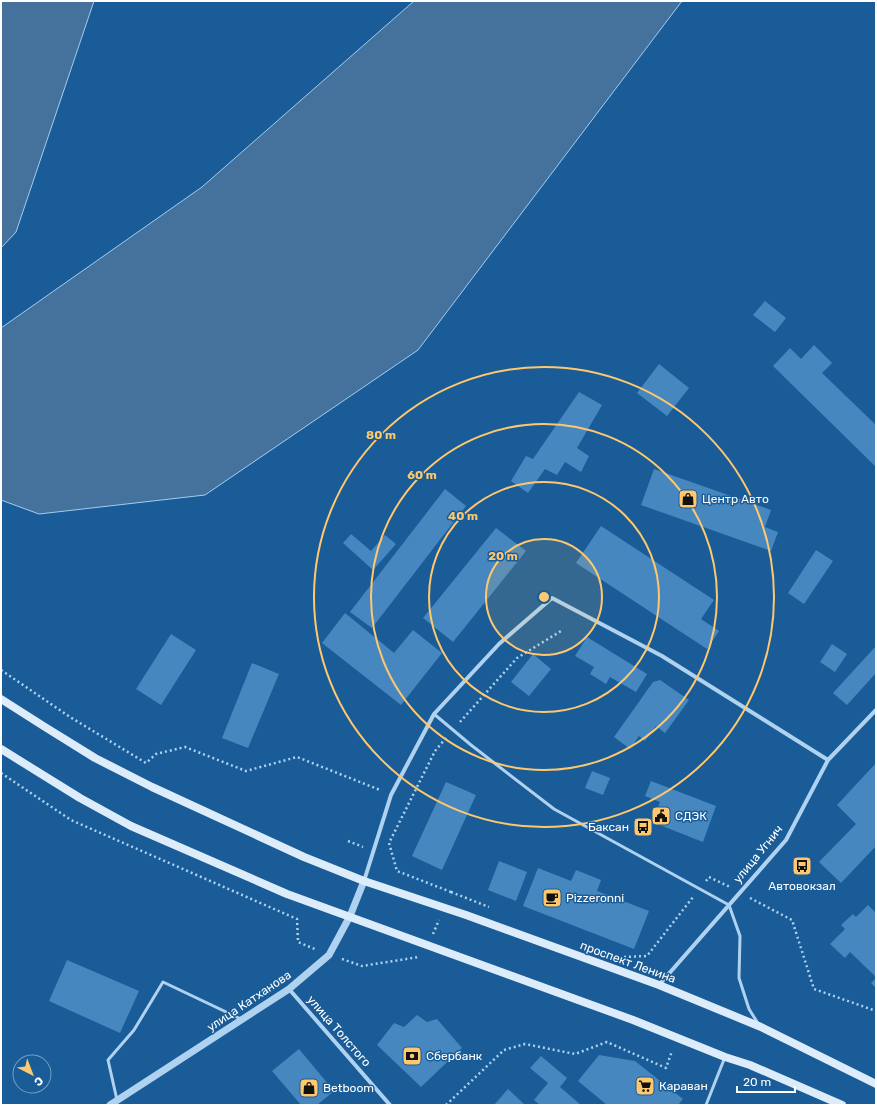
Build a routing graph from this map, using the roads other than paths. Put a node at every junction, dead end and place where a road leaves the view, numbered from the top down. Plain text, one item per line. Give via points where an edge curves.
1 (1, 699) edge
2 (876, 710) edge
3 (434, 714) junction
4 (1, 749) edge
5 (828, 760) junction
6 (364, 881) junction
7 (728, 905) junction
8 (350, 916) junction
9 (659, 985) junction
10 (289, 989) junction
11 (242, 1019) junction
12 (761, 1027) junction
13 (725, 1057) junction
14 (876, 1084) edge
15 (117, 1100) junction
16 (110, 1105) edge
17 (390, 1105) edge
18 (706, 1105) edge
19 (842, 1105) edge

1 - 6 main road, проспект Ленина via 44,728 152,787 304,857
2 - 5 street, улица Угнич
3 - 5 street via 499,644 552,598 662,656
3 - 6 street via 391,795
3 - 7 lane via 554,808
4 - 8 main road via 131,826 288,894
5 - 7 street, улица Угнич via 786,840
6 - 8 street, улица Катханова
6 - 9 main road, проспект Ленина
7 - 9 street, улица Угнич
7 - 12 lane via 740,936 739,978 749,1009
8 - 10 street, улица Катханова via 329,955
8 - 13 main road
9 - 12 main road, проспект Ленина
10 - 11 street, улица Катханова
10 - 17 street, улица Толстого
11 - 15 street, улица Катханова
11 - 15 lane via 163,982 134,1030 108,1060
12 - 14 main road, проспект Ленина
13 - 18 lane
13 - 19 main road via 750,1065
15 - 16 street, улица Катханова

